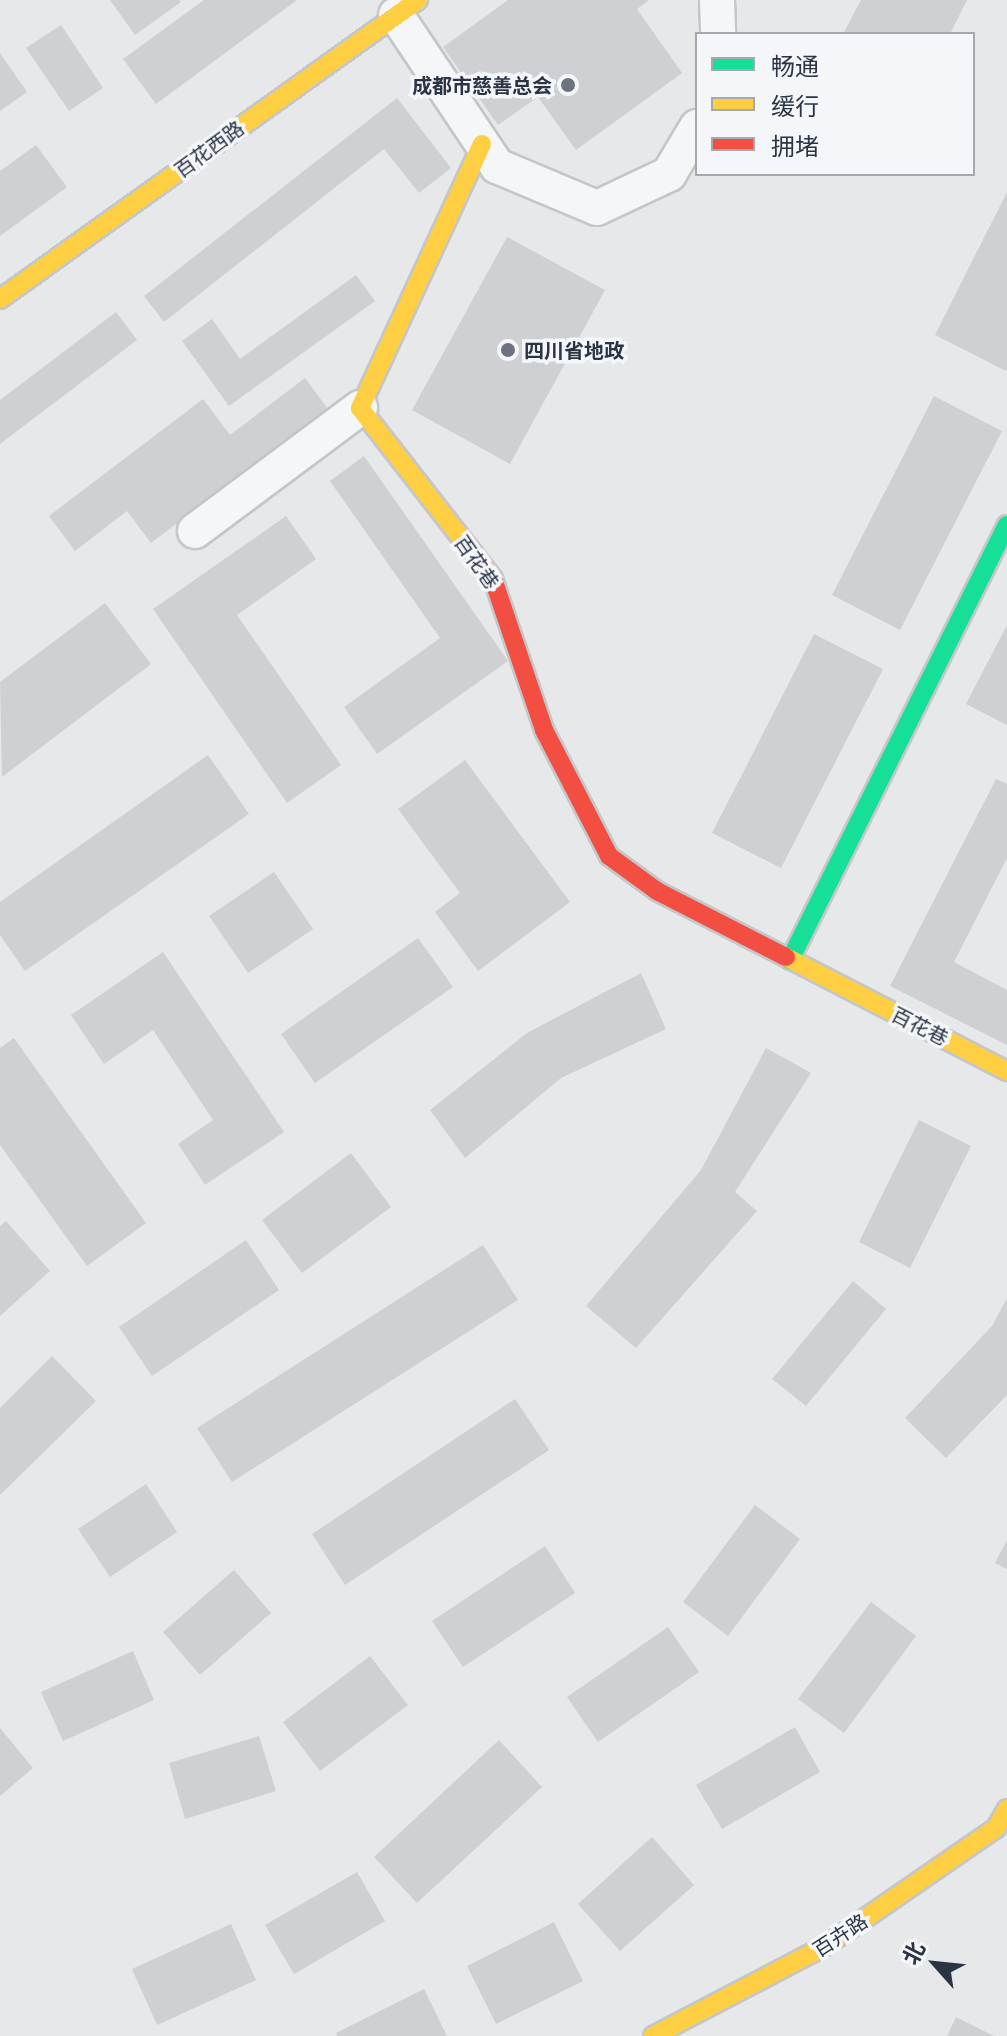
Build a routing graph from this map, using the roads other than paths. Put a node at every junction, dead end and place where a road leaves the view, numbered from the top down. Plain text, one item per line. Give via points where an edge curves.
1 (717, 0) edge
2 (407, 8) edge
3 (718, 32) edge
4 (695, 130) edge
5 (482, 144) junction
6 (0, 299) edge
7 (360, 408) junction
8 (1007, 525) edge
9 (195, 531) dead end
10 (790, 960) junction
11 (1007, 1071) edge
12 (1007, 1809) edge
13 (653, 2036) edge

1 - 3 street
2 - 5 street
2 - 6 street, 百花西路
4 - 5 street via 669,174 597,208 497,166
5 - 7 street
7 - 9 street
7 - 10 street, 百花巷 via 496,583 544,730 609,856 657,891
8 - 10 street
10 - 11 street, 百花巷
12 - 13 street, 百卉路 via 996,1828 825,1946

